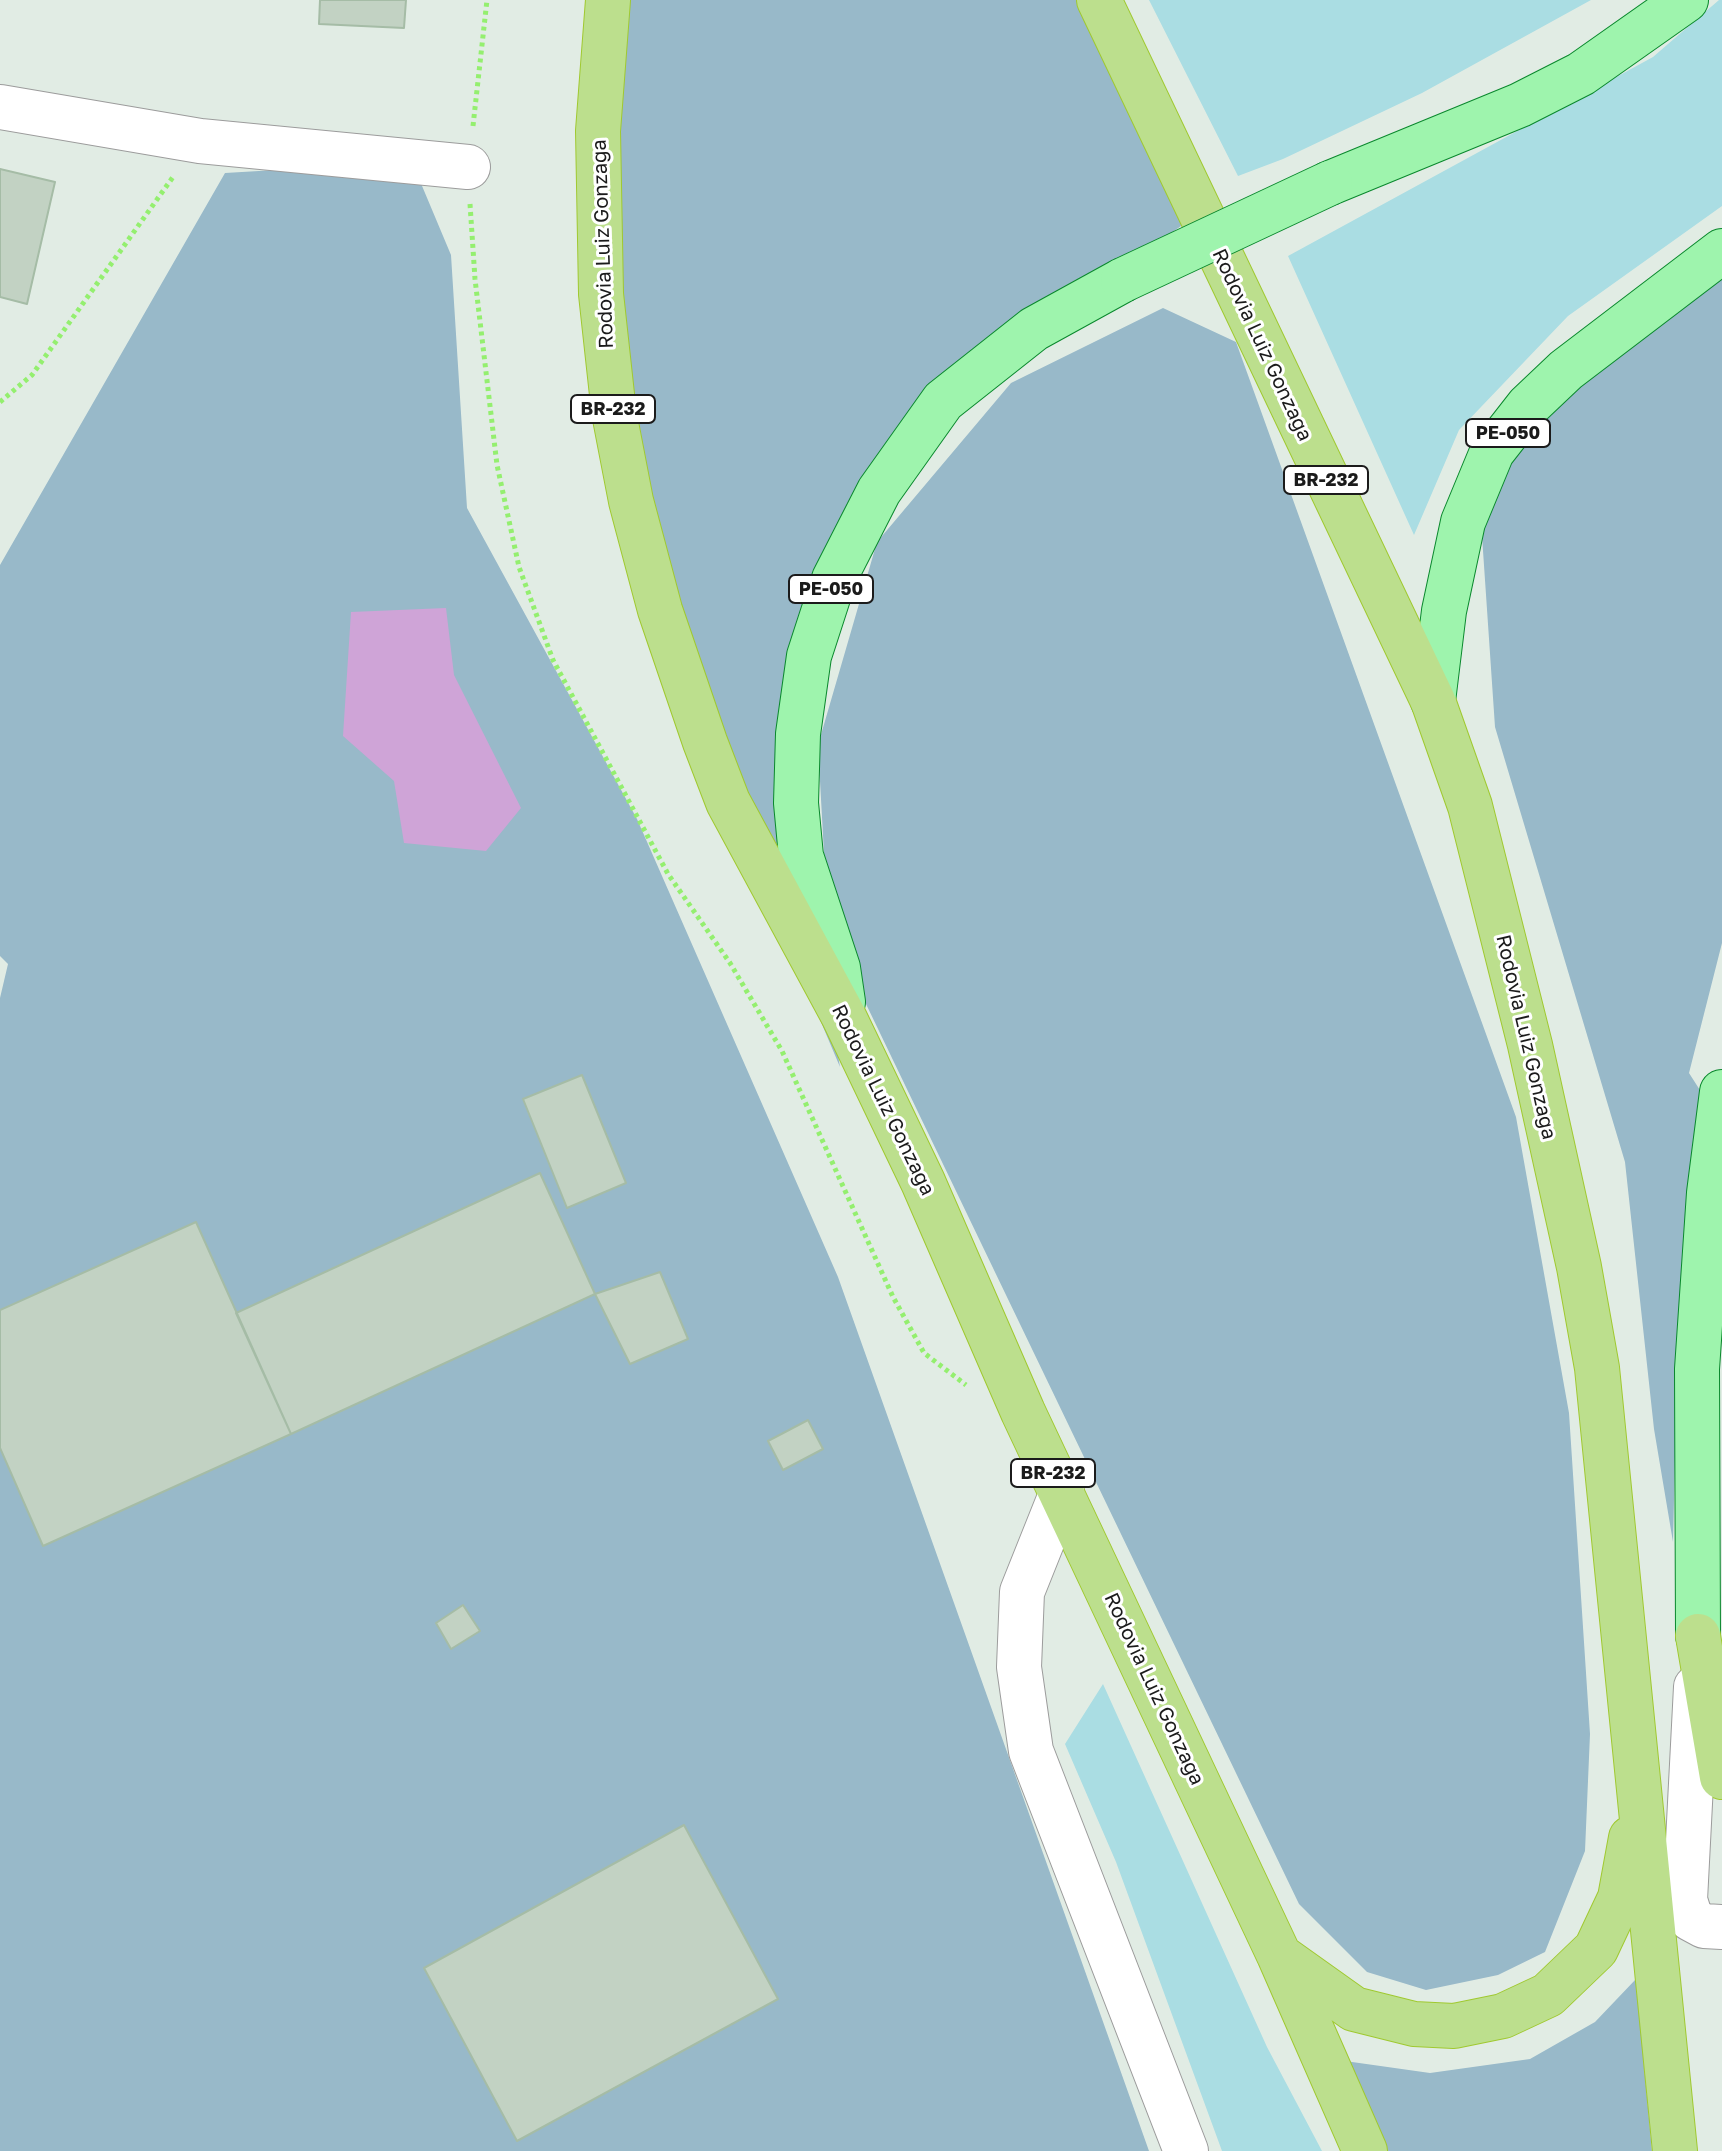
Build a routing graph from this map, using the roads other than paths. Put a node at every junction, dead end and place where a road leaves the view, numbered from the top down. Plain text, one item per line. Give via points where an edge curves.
1 (608, 0) edge
2 (1099, 0) edge
3 (1686, 0) edge
4 (0, 107) edge
5 (468, 167) road end
6 (1722, 251) edge
7 (1433, 701) junction
8 (843, 1015) junction
9 (1722, 1092) edge
10 (1062, 1492) junction
11 (1698, 1636) junction
12 (1722, 1777) edge
13 (1639, 1795) junction
14 (1722, 1927) edge
15 (1279, 1955) junction
16 (1186, 2151) edge
17 (1365, 2151) edge
18 (1675, 2151) edge

1 - 8 highway, Rodovia Luiz Gonzaga / BR-232 via 598,131 601,294 614,413 631,501 660,610 728,802
2 - 7 highway, Rodovia Luiz Gonzaga / BR-232
3 - 8 main road, PE-050, bridge via 1581,74 1520,105 1330,183 1123,280 1034,329 943,401 879,491 834,579 809,656 798,734 801,856 843,987
4 - 5 street via 200,141
6 - 7 main road, PE-050 via 1566,370 1528,406 1492,452 1463,522 1444,611
7 - 13 highway, Rodovia Luiz Gonzaga / BR-232 via 1470,806 1579,1267 1609,1464
8 - 10 highway, Rodovia Luiz Gonzaga / BR-232
9 - 11 main road via 1697,1369
10 - 15 highway, Rodovia Luiz Gonzaga / BR-232
10 - 16 street via 1022,1592 1019,1667 1031,1751
11 - 12 highway
11 - 14 street via 1685,1900 1691,1919
13 - 15 highway via 1620,1898 1596,1949 1548,1995 1503,2016 1454,2026 1414,2024 1354,2009
13 - 18 highway, Rodovia Luiz Gonzaga / BR-232
15 - 17 highway, Rodovia Luiz Gonzaga / BR-232

